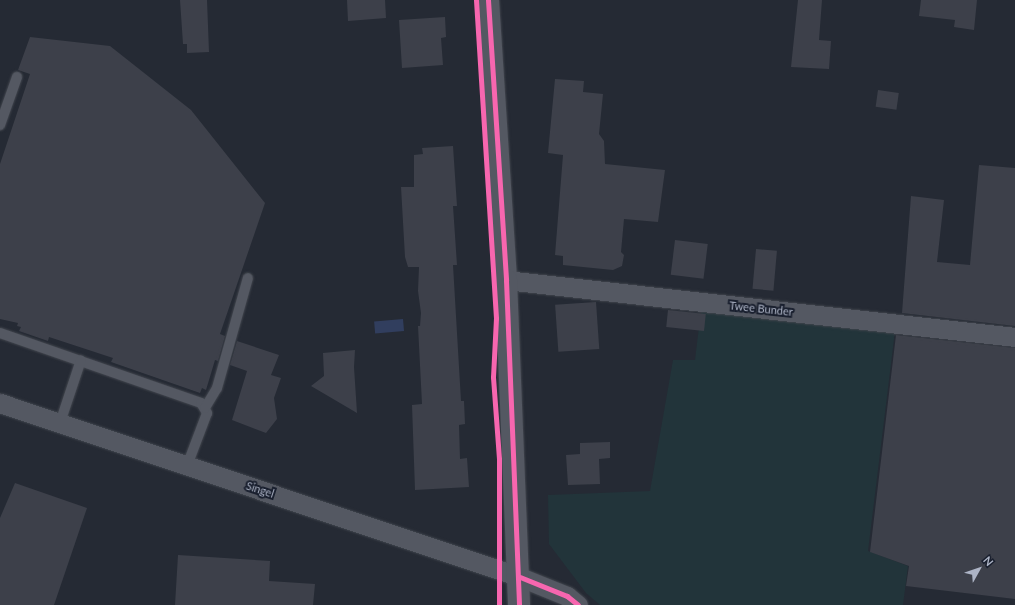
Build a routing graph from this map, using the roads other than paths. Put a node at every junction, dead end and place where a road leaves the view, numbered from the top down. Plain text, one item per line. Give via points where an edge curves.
1 (488, 0) edge
2 (17, 77) dead end
3 (0, 125) edge
4 (248, 278) dead end
5 (506, 280) junction
6 (0, 333) edge
7 (1015, 337) edge
8 (81, 360) junction
9 (0, 403) edge
10 (205, 408) junction
11 (60, 423) junction
12 (187, 466) junction
13 (520, 577) junction
14 (519, 605) edge
15 (578, 605) edge

1 - 5 street
2 - 3 lane
4 - 10 lane via 217,388
5 - 7 street, Twee Bunder
5 - 13 street
6 - 8 lane
8 - 10 lane via 201,403
8 - 11 lane
9 - 11 street, Singel
10 - 12 lane via 207,413
11 - 12 street, Singel
12 - 13 street, Singel
13 - 14 street
13 - 15 street, Singel via 567,596

